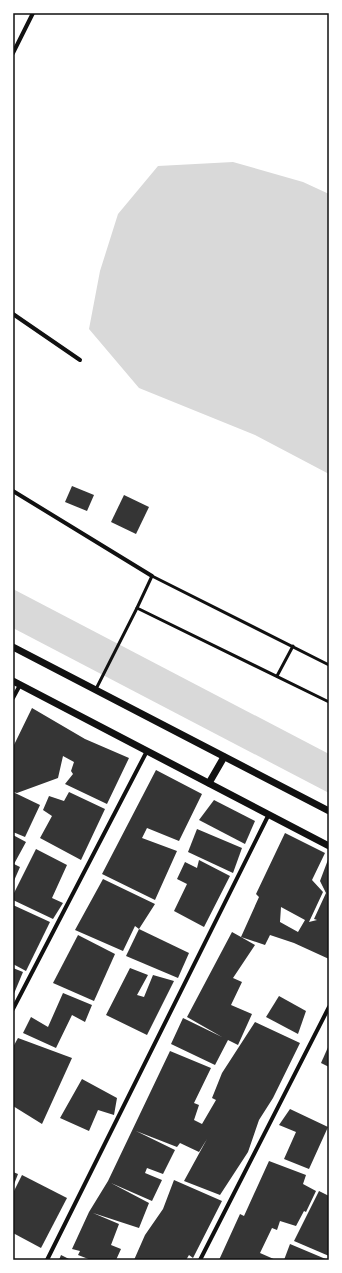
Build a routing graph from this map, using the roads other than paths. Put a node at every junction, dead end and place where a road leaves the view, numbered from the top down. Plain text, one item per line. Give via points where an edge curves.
1 (32, 13) edge
2 (13, 53) edge
3 (13, 314) edge
4 (80, 360) dead end
5 (13, 490) edge
6 (152, 576) junction
7 (137, 608) junction
8 (293, 646) junction
9 (13, 647) edge
10 (329, 665) edge
11 (277, 676) junction
12 (13, 681) edge
13 (20, 684) junction
14 (96, 690) junction
15 (13, 698) edge
16 (329, 702) edge
17 (146, 751) junction
18 (224, 757) junction
19 (209, 783) junction
20 (329, 811) edge
21 (269, 814) junction
22 (329, 846) edge
23 (329, 1006) edge
24 (13, 1009) edge
25 (47, 1260) edge
26 (200, 1260) edge

1 - 2 street
3 - 4 street
5 - 6 street
6 - 7 lane
6 - 8 lane
7 - 11 lane
7 - 14 lane
8 - 10 lane
8 - 11 lane
9 - 14 street
11 - 16 lane
12 - 13 street
13 - 15 street
13 - 17 street
14 - 18 street
17 - 19 street
17 - 24 street
18 - 19 street
18 - 20 street
19 - 21 street
21 - 22 street
21 - 25 street
23 - 26 street

